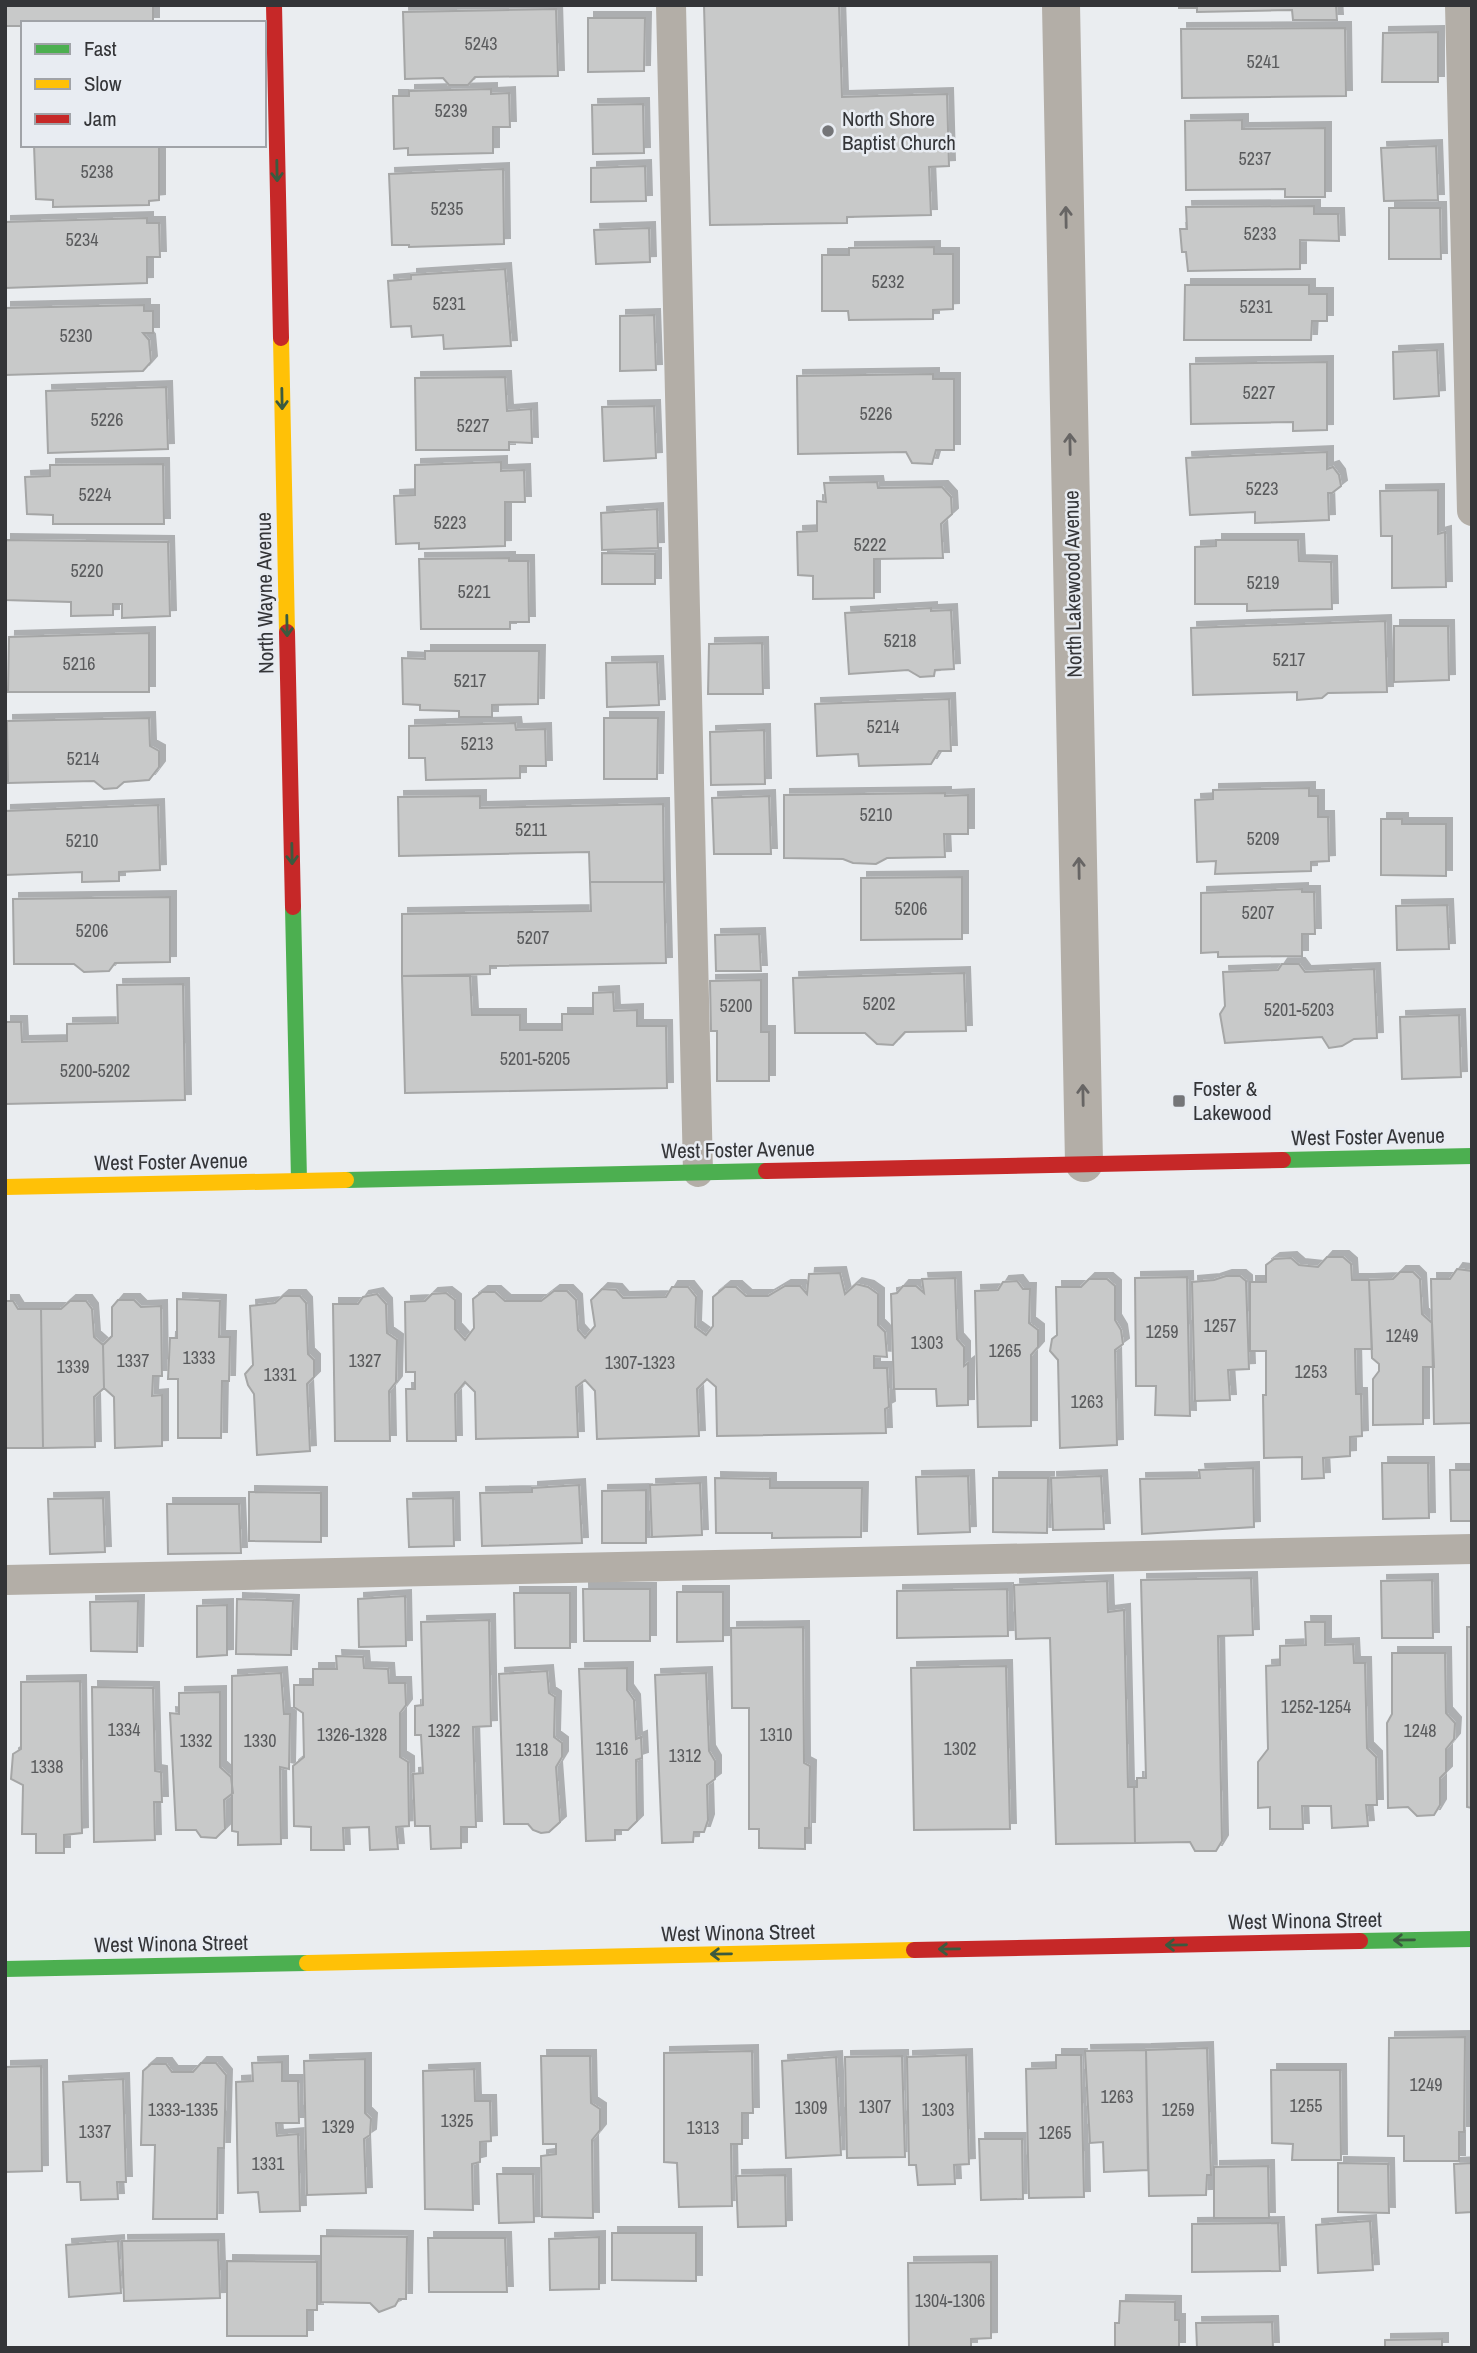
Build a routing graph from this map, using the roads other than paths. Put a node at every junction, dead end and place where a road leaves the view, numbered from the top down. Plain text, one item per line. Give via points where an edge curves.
1 (274, 5) edge
2 (671, 5) edge
3 (1061, 5) edge
4 (1460, 5) edge
5 (1472, 511) edge
6 (1472, 1156) edge
7 (1084, 1163) junction
8 (698, 1172) junction
9 (299, 1180) junction
10 (5, 1187) edge
11 (1472, 1549) edge
12 (5, 1580) edge
13 (1472, 1939) edge
14 (5, 1969) edge

1 -> 9 street, North Wayne Avenue
2 - 8 lane
7 -> 3 street, North Lakewood Avenue
4 - 5 lane
6 - 7 street, West Foster Avenue
7 - 8 street, West Foster Avenue
8 - 9 street, West Foster Avenue
9 - 10 street, West Foster Avenue
11 - 12 lane
13 -> 14 street, West Winona Street

